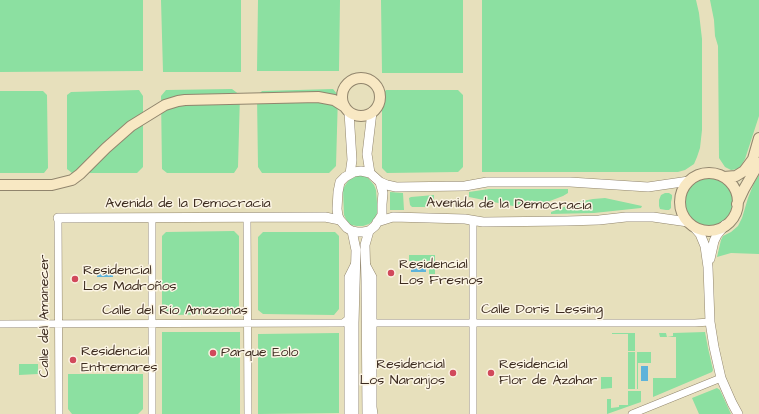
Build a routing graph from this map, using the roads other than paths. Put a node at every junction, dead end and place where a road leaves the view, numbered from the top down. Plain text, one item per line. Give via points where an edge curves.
1 (347, 84) junction
2 (318, 97) junction
3 (347, 109) junction
4 (372, 112) junction
5 (759, 138) edge
6 (759, 163) edge
7 (370, 173) junction
8 (350, 174) junction
9 (724, 177) junction
10 (688, 181) junction
11 (380, 182) junction
12 (0, 185) edge
13 (737, 204) junction
14 (58, 218) joint
15 (152, 218) junction
16 (247, 218) junction
17 (340, 220) junction
18 (473, 220) junction
19 (377, 222) junction
20 (691, 224) junction
21 (725, 225) junction
22 (352, 231) junction
23 (369, 231) junction
24 (355, 262) junction
25 (366, 263) junction
26 (708, 267) junction
27 (348, 319) junction
28 (710, 322) junction
29 (374, 323) junction
30 (473, 323) junction
31 (0, 324) edge
32 (152, 324) junction
33 (248, 324) junction
34 (58, 325) junction
35 (354, 376) junction
36 (721, 378) junction
37 (367, 381) junction
38 (348, 386) junction
39 (373, 390) junction
40 (59, 414) edge
41 (152, 414) edge
42 (248, 414) edge
43 (348, 414) edge
44 (354, 414) edge
45 (367, 414) edge
46 (374, 414) edge
47 (473, 414) edge
48 (632, 414) edge
49 (738, 414) edge

1 - 2 main road
1 - 3 main road via 342,96 342,102
1 - 4 main road via 358,78 365,78 375,85 379,102
2 - 3 main road via 334,100
2 - 12 main road via 178,101 165,105 131,126 72,180 52,185
3 - 4 main road via 360,116
3 - 8 street via 352,160
4 - 7 street via 367,154
5 - 9 main road via 753,159 744,171 736,176
6 - 13 main road
7 - 8 street via 361,171
7 - 11 street
8 - 17 street via 340,182 337,209
9 - 10 main road via 704,173
9 - 13 main road via 735,189
10 - 11 street, Avenida de la Democracia via 648,187 570,182 487,182 465,186 396,187
10 - 20 main road via 680,197 680,206
11 - 19 street via 383,193 382,215
13 - 21 main road via 731,220
14 - 15 street, Avenida de la Democracia
14 - 34 street, Calle del Amanecer
15 - 16 street, Avenida de la Democracia
15 - 32 street
16 - 17 street, Avenida de la Democracia via 324,217
16 - 33 street
17 - 22 street
18 - 19 street, Avenida de la Democracia via 393,217
18 - 20 street, Avenida de la Democracia via 567,221 653,217
18 - 30 street
19 - 23 street
20 - 21 main road via 701,230 718,229
20 - 26 street via 700,234 705,246
21 - 26 street via 714,241
22 - 23 street
22 - 24 street via 356,250
23 - 25 street via 365,245
24 - 27 street via 348,278
24 - 35 street
25 - 29 street via 373,277
25 - 37 street
26 - 28 street
27 - 33 street, Calle del Río Amazonas via 343,323
27 - 38 street
28 - 30 street, Calle Doris Lessing
28 - 36 street
29 - 30 street, Calle Doris Lessing
29 - 39 street
30 - 47 street
31 - 34 street, Calle del Río Amazonas
32 - 33 street, Calle del Río Amazonas
32 - 34 street, Calle del Río Amazonas
32 - 41 street
33 - 42 street
34 - 40 street, Calle del Amanecer
35 - 38 street
35 - 44 street
36 - 48 street
36 - 49 street
37 - 39 street
37 - 45 street
38 - 43 street
39 - 46 street

